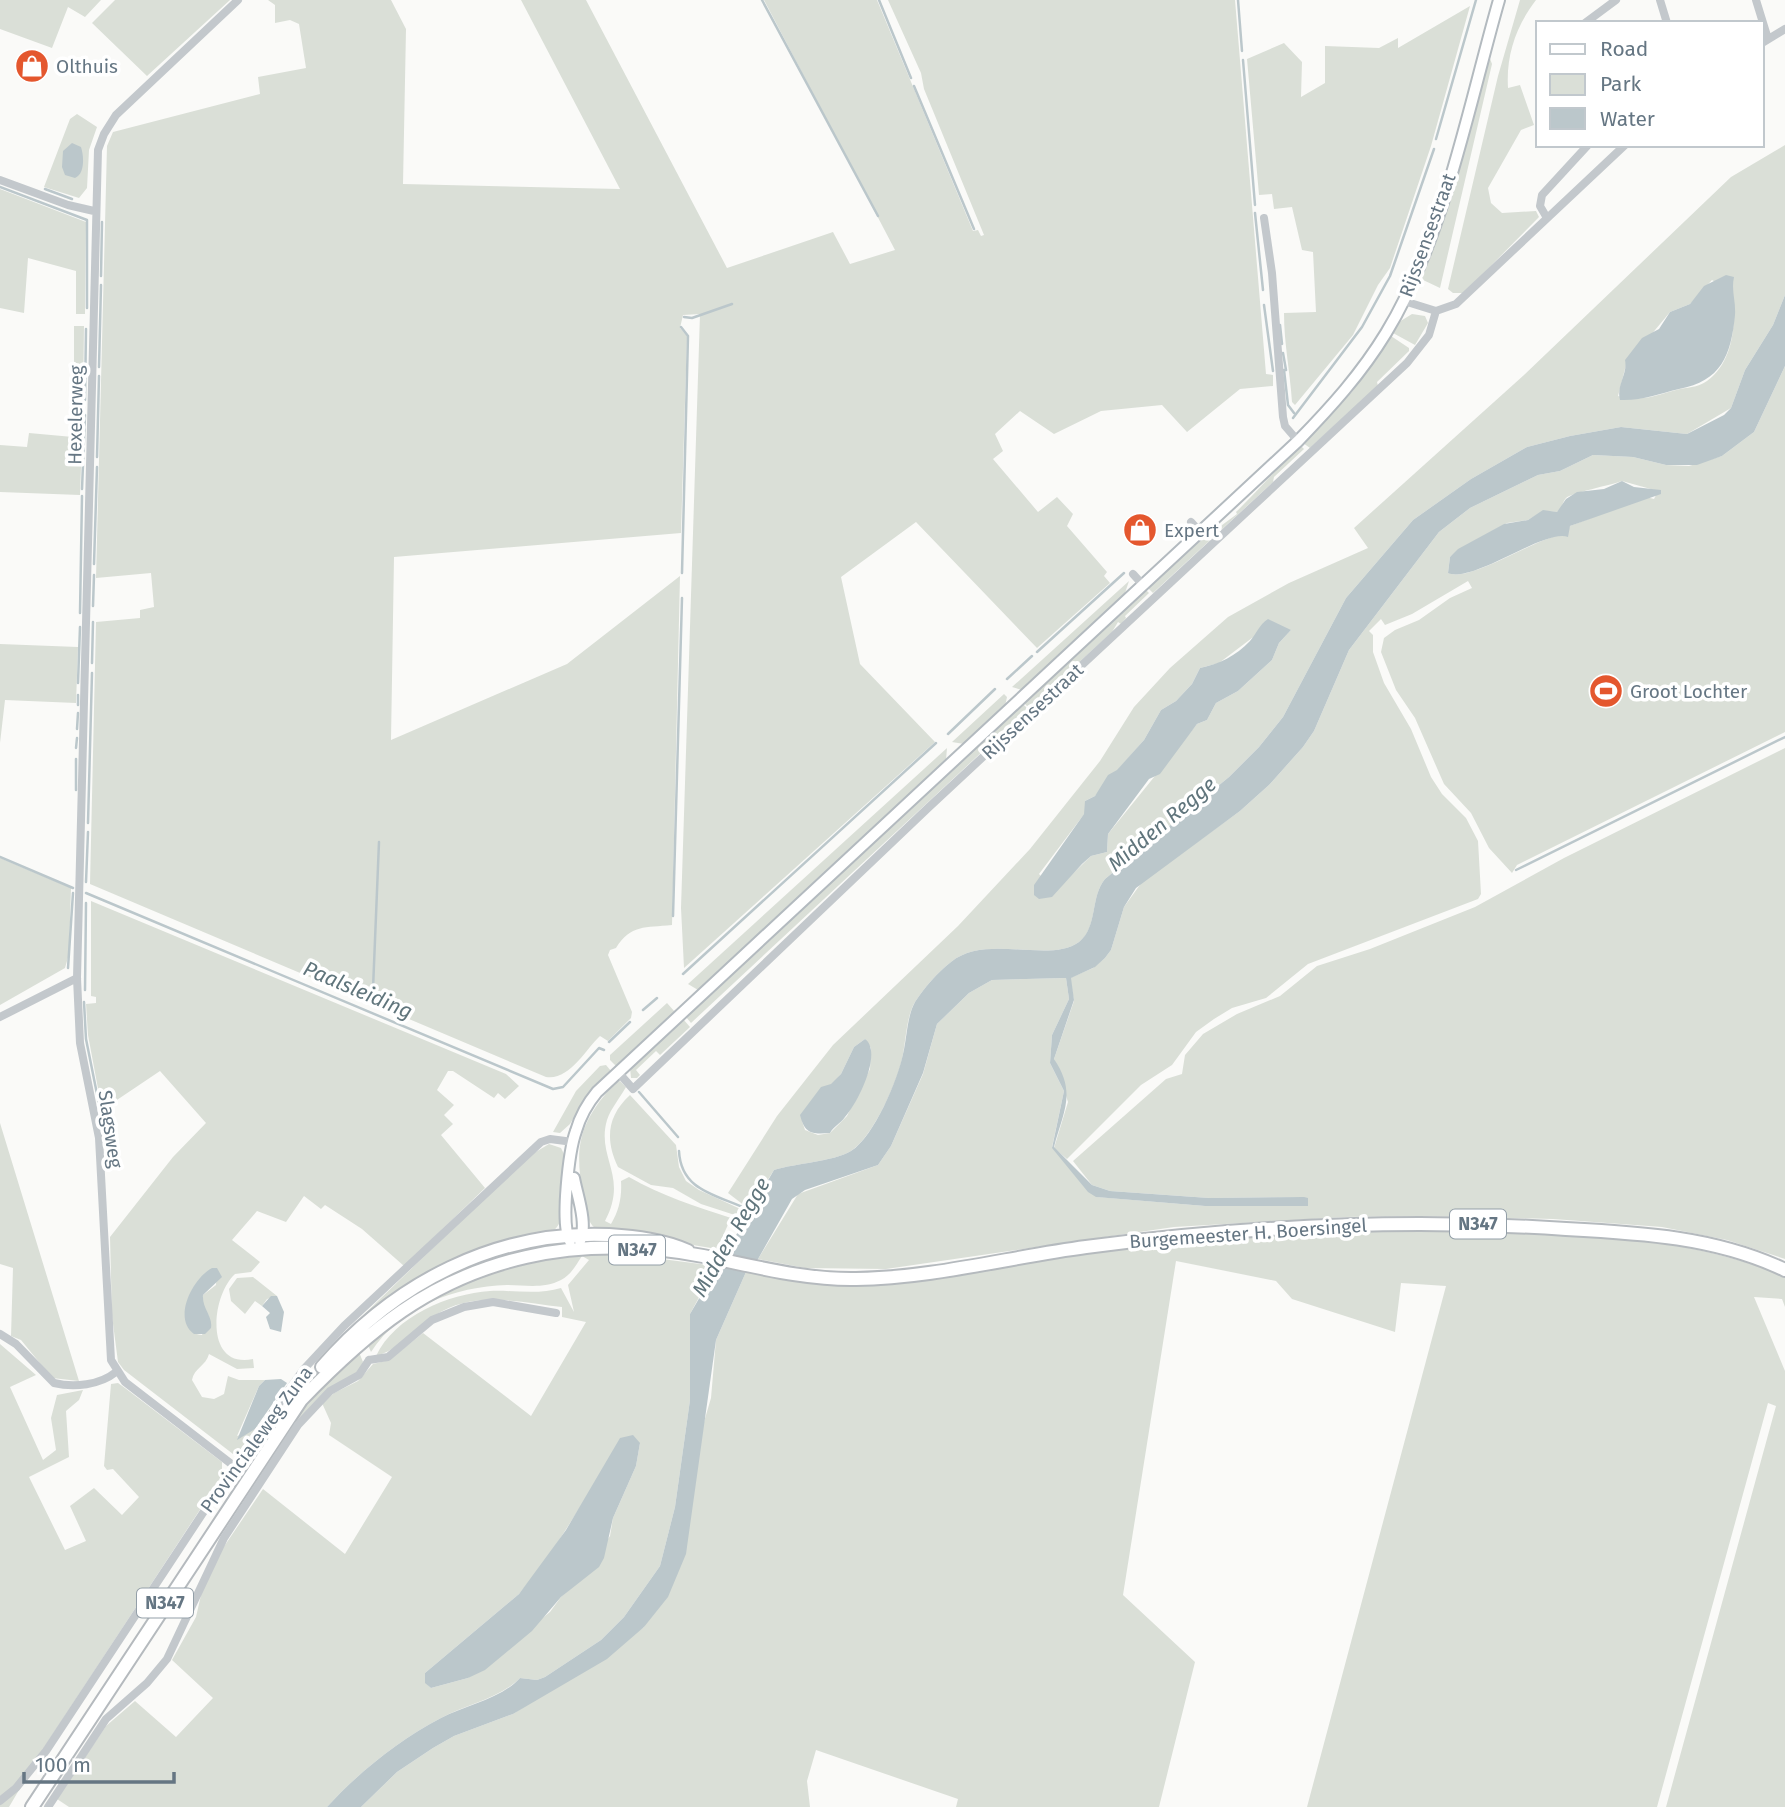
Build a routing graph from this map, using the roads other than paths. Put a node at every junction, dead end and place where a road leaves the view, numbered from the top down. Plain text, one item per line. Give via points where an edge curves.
1 (238, 0) edge
2 (1499, 0) edge
3 (1616, 0) edge
4 (1660, 0) edge
5 (1756, 0) edge
6 (1588, 21) edge
7 (1666, 21) edge
8 (1761, 21) edge
9 (1785, 29) edge
10 (1765, 41) edge
11 (1586, 147) edge
12 (1612, 150) edge
13 (0, 180) edge
14 (94, 211) junction
15 (1264, 218) dead end
16 (1547, 218) junction
17 (1404, 301) junction
18 (1436, 311) junction
19 (1298, 441) junction
20 (1191, 522) dead end
21 (1200, 532) junction
22 (1133, 574) dead end
23 (1143, 585) junction
24 (80, 889) joint
25 (77, 978) junction
26 (0, 1017) edge
27 (618, 1072) junction
28 (573, 1142) junction
29 (571, 1163) junction
30 (583, 1235) junction
31 (567, 1236) junction
32 (576, 1250) junction
33 (704, 1256) junction
34 (1785, 1270) edge
35 (556, 1313) dead end
36 (0, 1334) edge
37 (355, 1339) junction
38 (369, 1360) junction
39 (116, 1372) junction
40 (234, 1466) junction
41 (0, 1801) edge
42 (32, 1807) edge
43 (48, 1807) edge

1 - 14 street, Hexelerweg via 110,124 98,150
2 - 17 main road, Rijssensestraat via 1437,215
3 - 6 street
4 - 7 street
5 - 8 street
9 - 10 street
11 - 16 street via 1542,195 1540,206
12 - 16 street
13 - 14 street
14 - 24 street, Hexelerweg
15 - 19 street via 1283,417
16 - 18 street via 1460,301
17 - 18 street
17 - 19 main road, Rijssensestraat via 1357,377
18 - 27 street, Rijssensestraat via 1429,335 1407,363 633,1089
19 - 21 main road, Rijssensestraat
20 - 21 street
21 - 23 main road, Rijssensestraat
22 - 23 street
23 - 27 main road, Rijssensestraat
24 - 25 street, Slagsweg
25 - 26 street
25 - 39 street, Slagsweg via 79,1034 99,1138 107,1336
27 - 28 main road, Rijssensestraat via 587,1106
28 - 29 main road, Rijssensestraat
28 - 40 street, Provincialeweg Zuna via 541,1142 344,1326 303,1370
29 - 30 main road, Rijssensestraat
29 - 31 main road, Rijssensestraat
30 - 31 main road, Provincialeweg Zuna / N347
30 - 32 main road
30 - 33 main road, N347 via 662,1242
31 - 32 main road
31 - 37 main road, Provincialeweg Zuna / N347 via 514,1244 450,1266 393,1300
32 - 33 main road, N347
32 - 37 main road, Provincialeweg Zuna / N347 via 515,1259 459,1278
33 - 34 main road, Burgemeester H. Boersingel / N347 via 830,1278 894,1277 1173,1236 1430,1224 1668,1237 1719,1246
35 - 38 street, Provincialeweg Zuna via 493,1302 474,1304 432,1320 388,1357
36 - 39 street via 57,1384 105,1380
37 - 38 street
37 - 42 main road, Provincialeweg Zuna / N347 via 322,1367
38 - 43 street, Provincialeweg Zuna via 359,1375 330,1391 298,1425 224,1538 167,1659 106,1719
39 - 40 street
40 - 41 street, Provincialeweg Zuna via 46,1751

